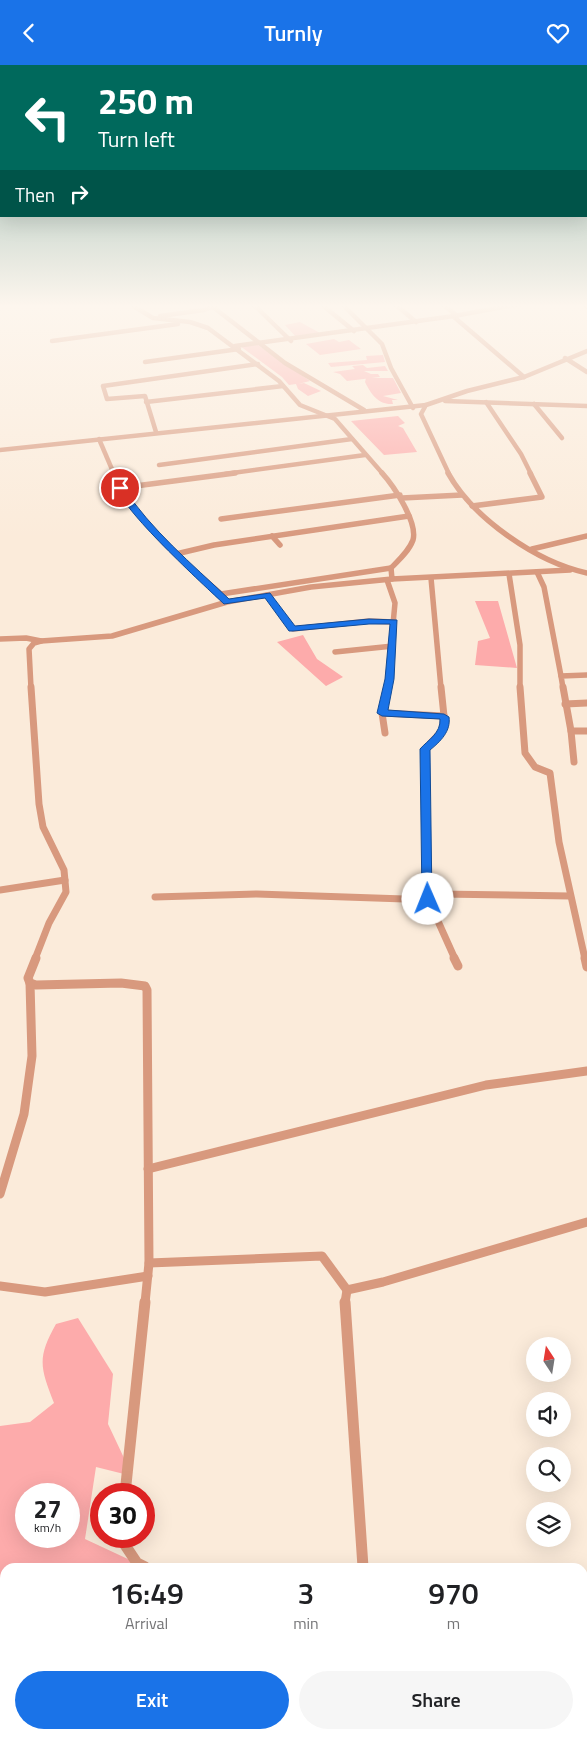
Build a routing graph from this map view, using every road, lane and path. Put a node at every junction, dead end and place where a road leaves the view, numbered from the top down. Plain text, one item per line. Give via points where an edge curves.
1 (135, 382) edge
2 (279, 382) edge
3 (317, 382) edge
4 (398, 382) edge
5 (506, 382) edge
6 (284, 386) junction
7 (441, 401) junction
8 (146, 402) junction
9 (486, 402) junction
10 (534, 403) junction
11 (300, 405) junction
12 (426, 405) junction
13 (410, 406) junction
14 (587, 406) edge
15 (365, 411) junction
16 (339, 414) junction
17 (421, 414) junction
18 (324, 415) junction
19 (299, 417) junction
20 (336, 419) junction
21 (156, 432) junction
22 (99, 439) junction
23 (352, 439) junction
24 (562, 439) dead end
25 (0, 450) edge
26 (365, 455) junction
27 (158, 465) dead end
28 (120, 488) junction
29 (462, 495) junction
30 (401, 497) junction
31 (472, 506) junction
32 (408, 516) junction
33 (221, 519) dead end
34 (272, 536) junction
35 (587, 536) edge
36 (280, 545) dead end
37 (532, 549) junction
38 (176, 554) junction
39 (553, 562) junction
40 (391, 568) junction
41 (570, 570) junction
42 (546, 571) junction
43 (537, 572) junction
44 (587, 573) edge
45 (509, 574) junction
46 (431, 578) junction
47 (390, 580) junction
48 (221, 595) junction
49 (267, 595) junction
50 (227, 602) junction
51 (394, 622) junction
52 (0, 639) edge
53 (26, 639) junction
54 (41, 641) junction
55 (30, 646) junction
56 (393, 646) junction
57 (335, 652) dead end
58 (587, 675) edge
59 (561, 676) junction
60 (587, 703) edge
61 (565, 704) junction
62 (382, 713) junction
63 (444, 717) junction
64 (571, 731) junction
65 (587, 731) edge
66 (385, 733) dead end
67 (574, 763) dead end
68 (65, 880) junction
69 (0, 890) edge
70 (570, 896) junction
71 (155, 897) dead end
72 (428, 899) junction
73 (458, 966) dead end
74 (587, 967) edge
75 (30, 983) junction
76 (587, 1071) edge
77 (148, 1169) junction
78 (0, 1194) edge
79 (587, 1222) edge
80 (149, 1263) junction
81 (148, 1276) junction
82 (0, 1286) edge
83 (347, 1290) junction
84 (126, 1483) edge
85 (127, 1548) edge
86 (137, 1563) edge
87 (363, 1563) edge

1 - 8 street via 102,387 107,399 144,395
2 - 6 street
3 - 15 street
4 - 13 street
5 - 7 street
6 - 8 street
6 - 11 street
7 - 9 street
7 - 12 street
8 - 21 street
9 - 10 street
9 - 31 street via 521,454 542,497
10 - 14 street
10 - 24 street
11 - 18 street
11 - 19 street
12 - 13 street
12 - 17 street
13 - 15 street
13 - 17 street
15 - 16 street
16 - 18 street
16 - 20 street
17 - 29 street via 442,465
18 - 19 street
18 - 20 street
19 - 21 street
20 - 23 street
21 - 22 street
22 - 25 street
22 - 28 street
23 - 26 street
23 - 27 street
26 - 28 street
26 - 30 street
28 - 38 street
29 - 30 street
29 - 31 street
30 - 32 street
30 - 33 street
31 - 37 street via 502,531
32 - 34 street
32 - 40 street via 414,539
34 - 36 street
34 - 38 street
35 - 37 street
37 - 39 street
38 - 48 street
39 - 41 street
39 - 42 street
40 - 47 street
40 - 48 street
41 - 42 street
41 - 44 street
42 - 43 street
43 - 45 street
43 - 59 street via 544,587
45 - 46 street
45 - 70 street via 520,645 525,753 535,767 550,773
46 - 47 street
46 - 63 street
47 - 49 street via 311,587
47 - 51 street
48 - 50 street
49 - 50 street
49 - 51 street via 293,629 369,621
50 - 54 street via 123,634
51 - 56 street
52 - 53 street
53 - 54 street
53 - 55 street
54 - 55 street
55 - 68 street via 28,656 39,804 43,827 58,855
56 - 57 street
56 - 62 street
58 - 59 street
59 - 61 street
60 - 61 street
61 - 64 street
62 - 63 street
62 - 66 street
63 - 72 street via 445,724 438,738 425,749
64 - 65 street
64 - 67 street
68 - 69 street
68 - 75 street via 66,892 49,923 28,978
70 - 72 street via 439,894
70 - 74 street
71 - 72 street via 257,894
72 - 73 street
75 - 77 street via 145,986
75 - 78 street via 32,1056 24,1114
76 - 77 street via 486,1085
77 - 80 street
79 - 83 street
80 - 81 street
80 - 83 street via 322,1255
81 - 82 street via 45,1292
81 - 84 street
83 - 87 street via 344,1301
85 - 86 street

